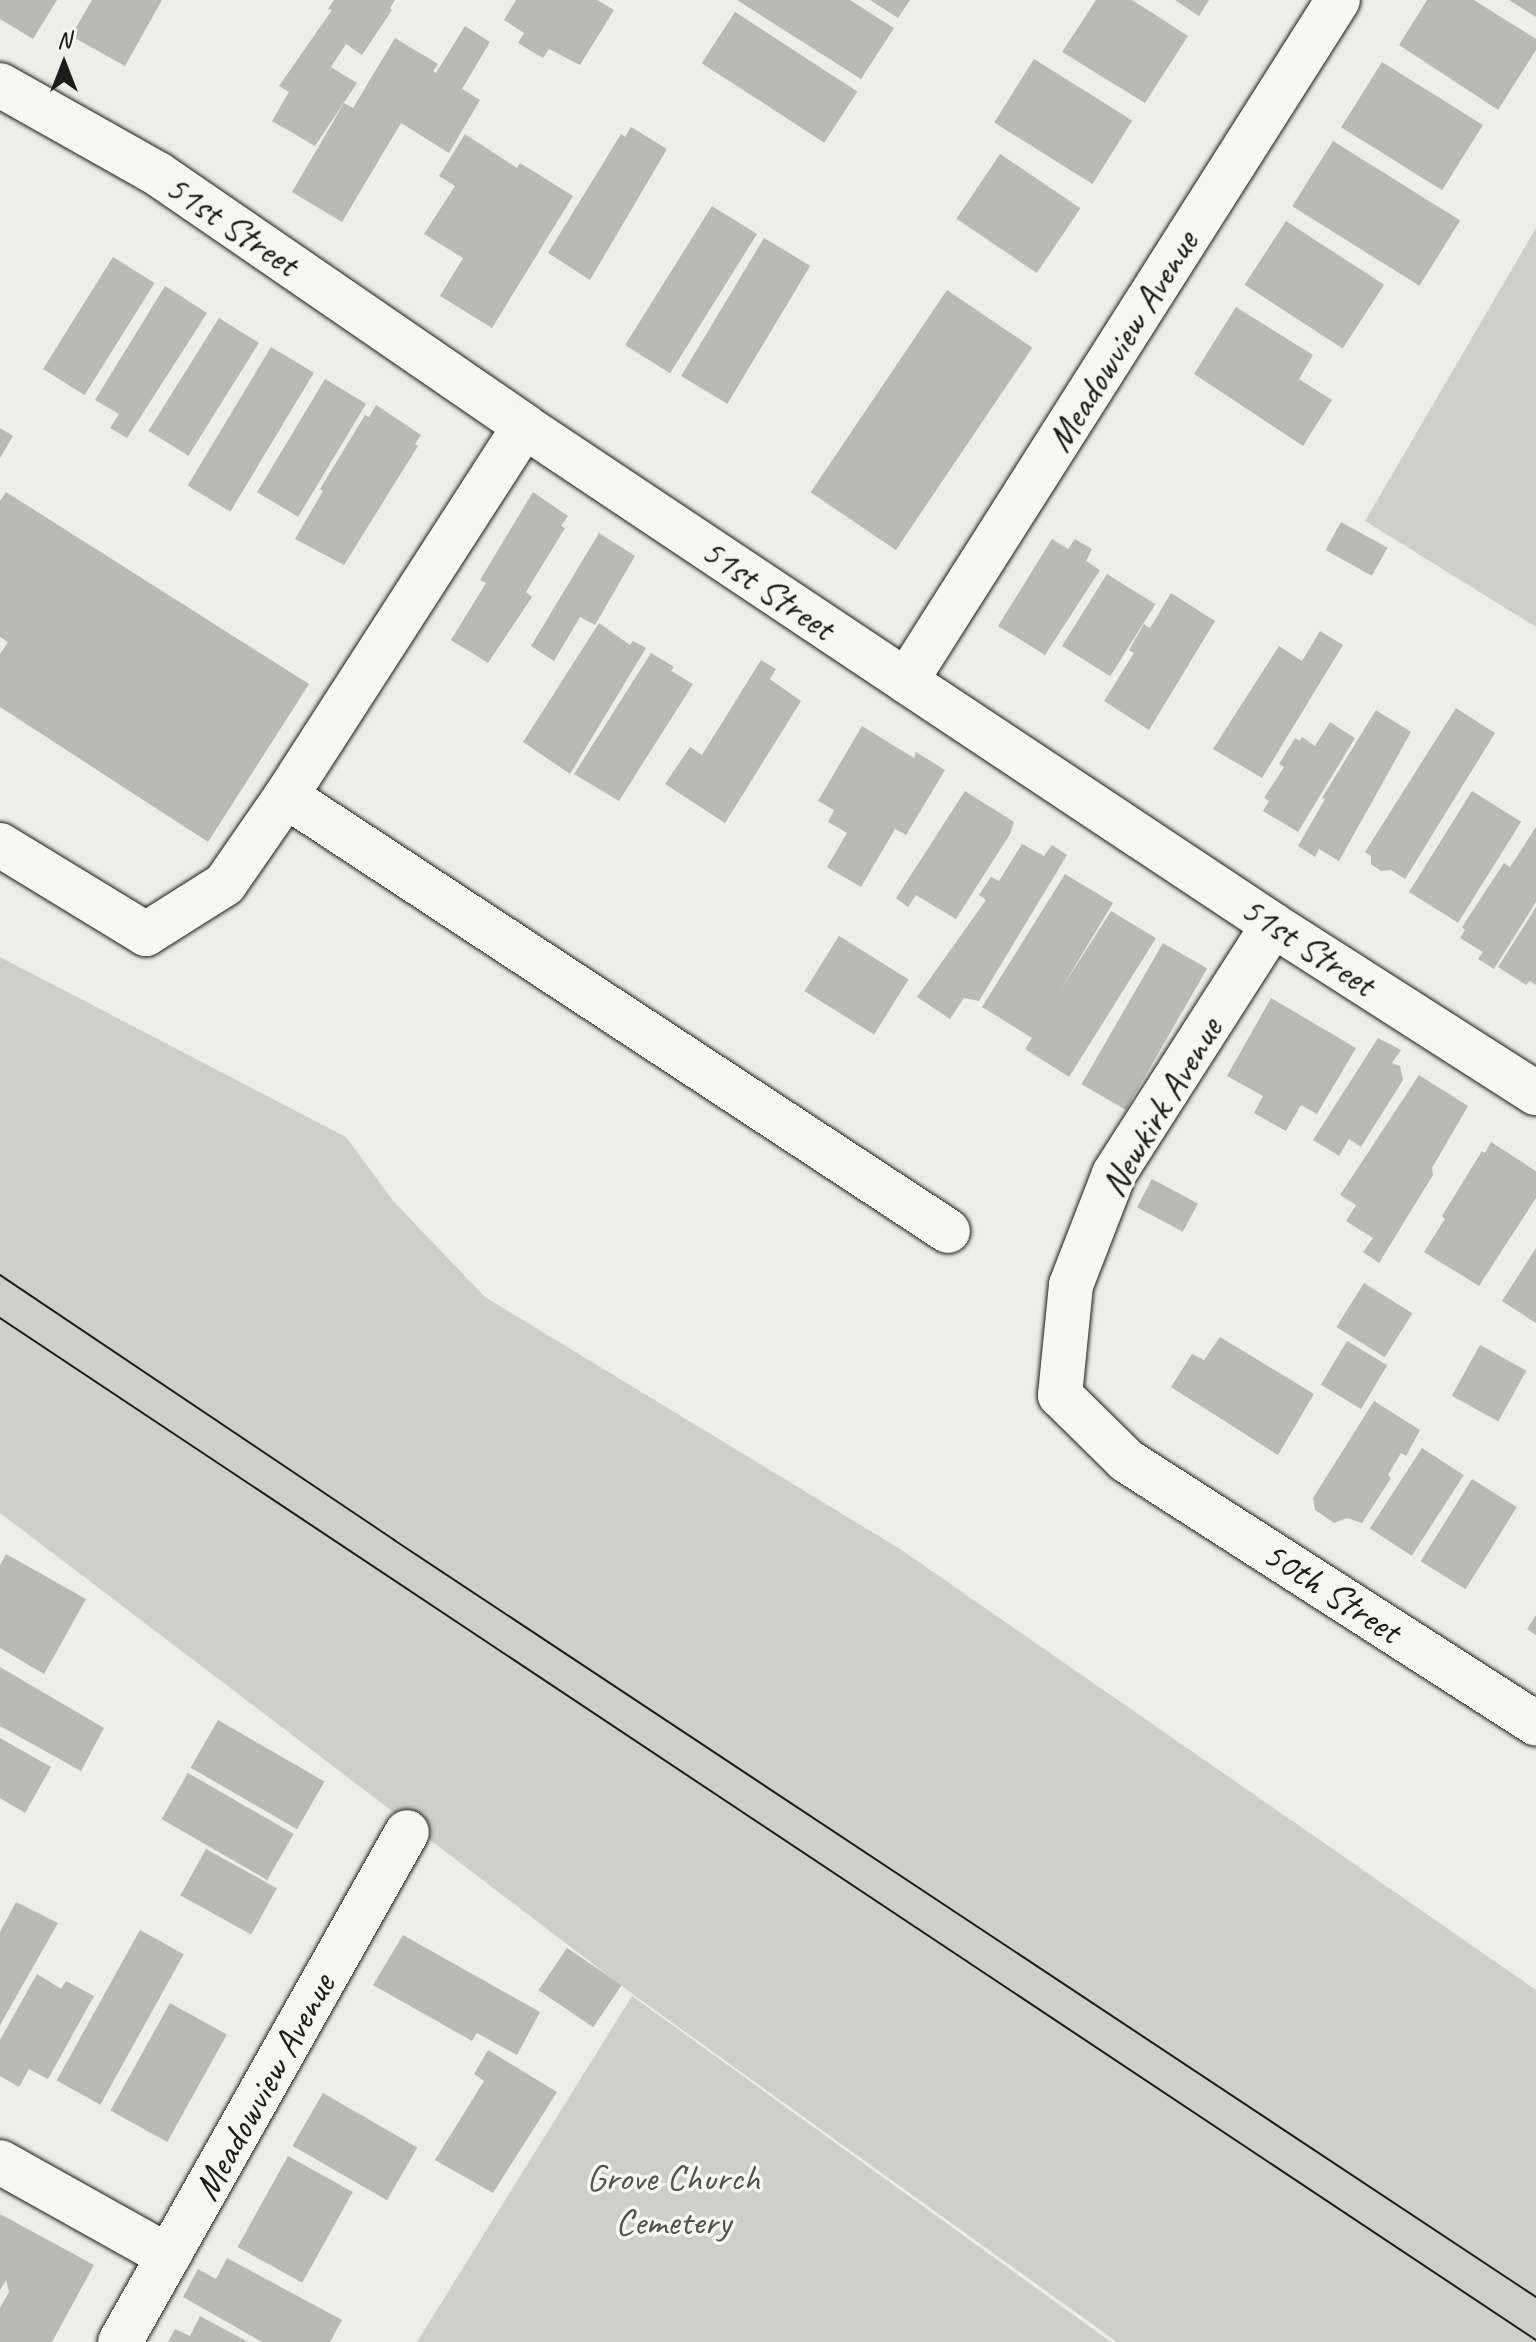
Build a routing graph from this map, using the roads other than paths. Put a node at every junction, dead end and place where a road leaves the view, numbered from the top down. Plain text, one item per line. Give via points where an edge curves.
1 (1338, 0) edge
2 (0, 85) edge
3 (524, 426) junction
4 (906, 681) junction
5 (286, 796) junction
6 (0, 845) edge
7 (1273, 925) junction
8 (1536, 1093) edge
9 (948, 1231) dead end
10 (1127, 1461) joint
11 (1536, 1724) edge
12 (407, 1832) dead end
13 (0, 2162) edge
14 (168, 2256) junction
15 (120, 2342) edge

1 - 4 street, Meadowview Avenue
2 - 3 street, 51st Street via 158,174
3 - 4 street, 51st Street
3 - 5 street
4 - 7 street, 51st Street
5 - 6 street via 225,884 146,934
5 - 9 street
7 - 8 street, 51st Street
7 - 10 street, Newkirk Avenue via 1114,1174 1071,1285 1060,1395
10 - 11 street, 50th Street
12 - 14 street, Meadowview Avenue
13 - 14 street
14 - 15 street, Meadowview Avenue

